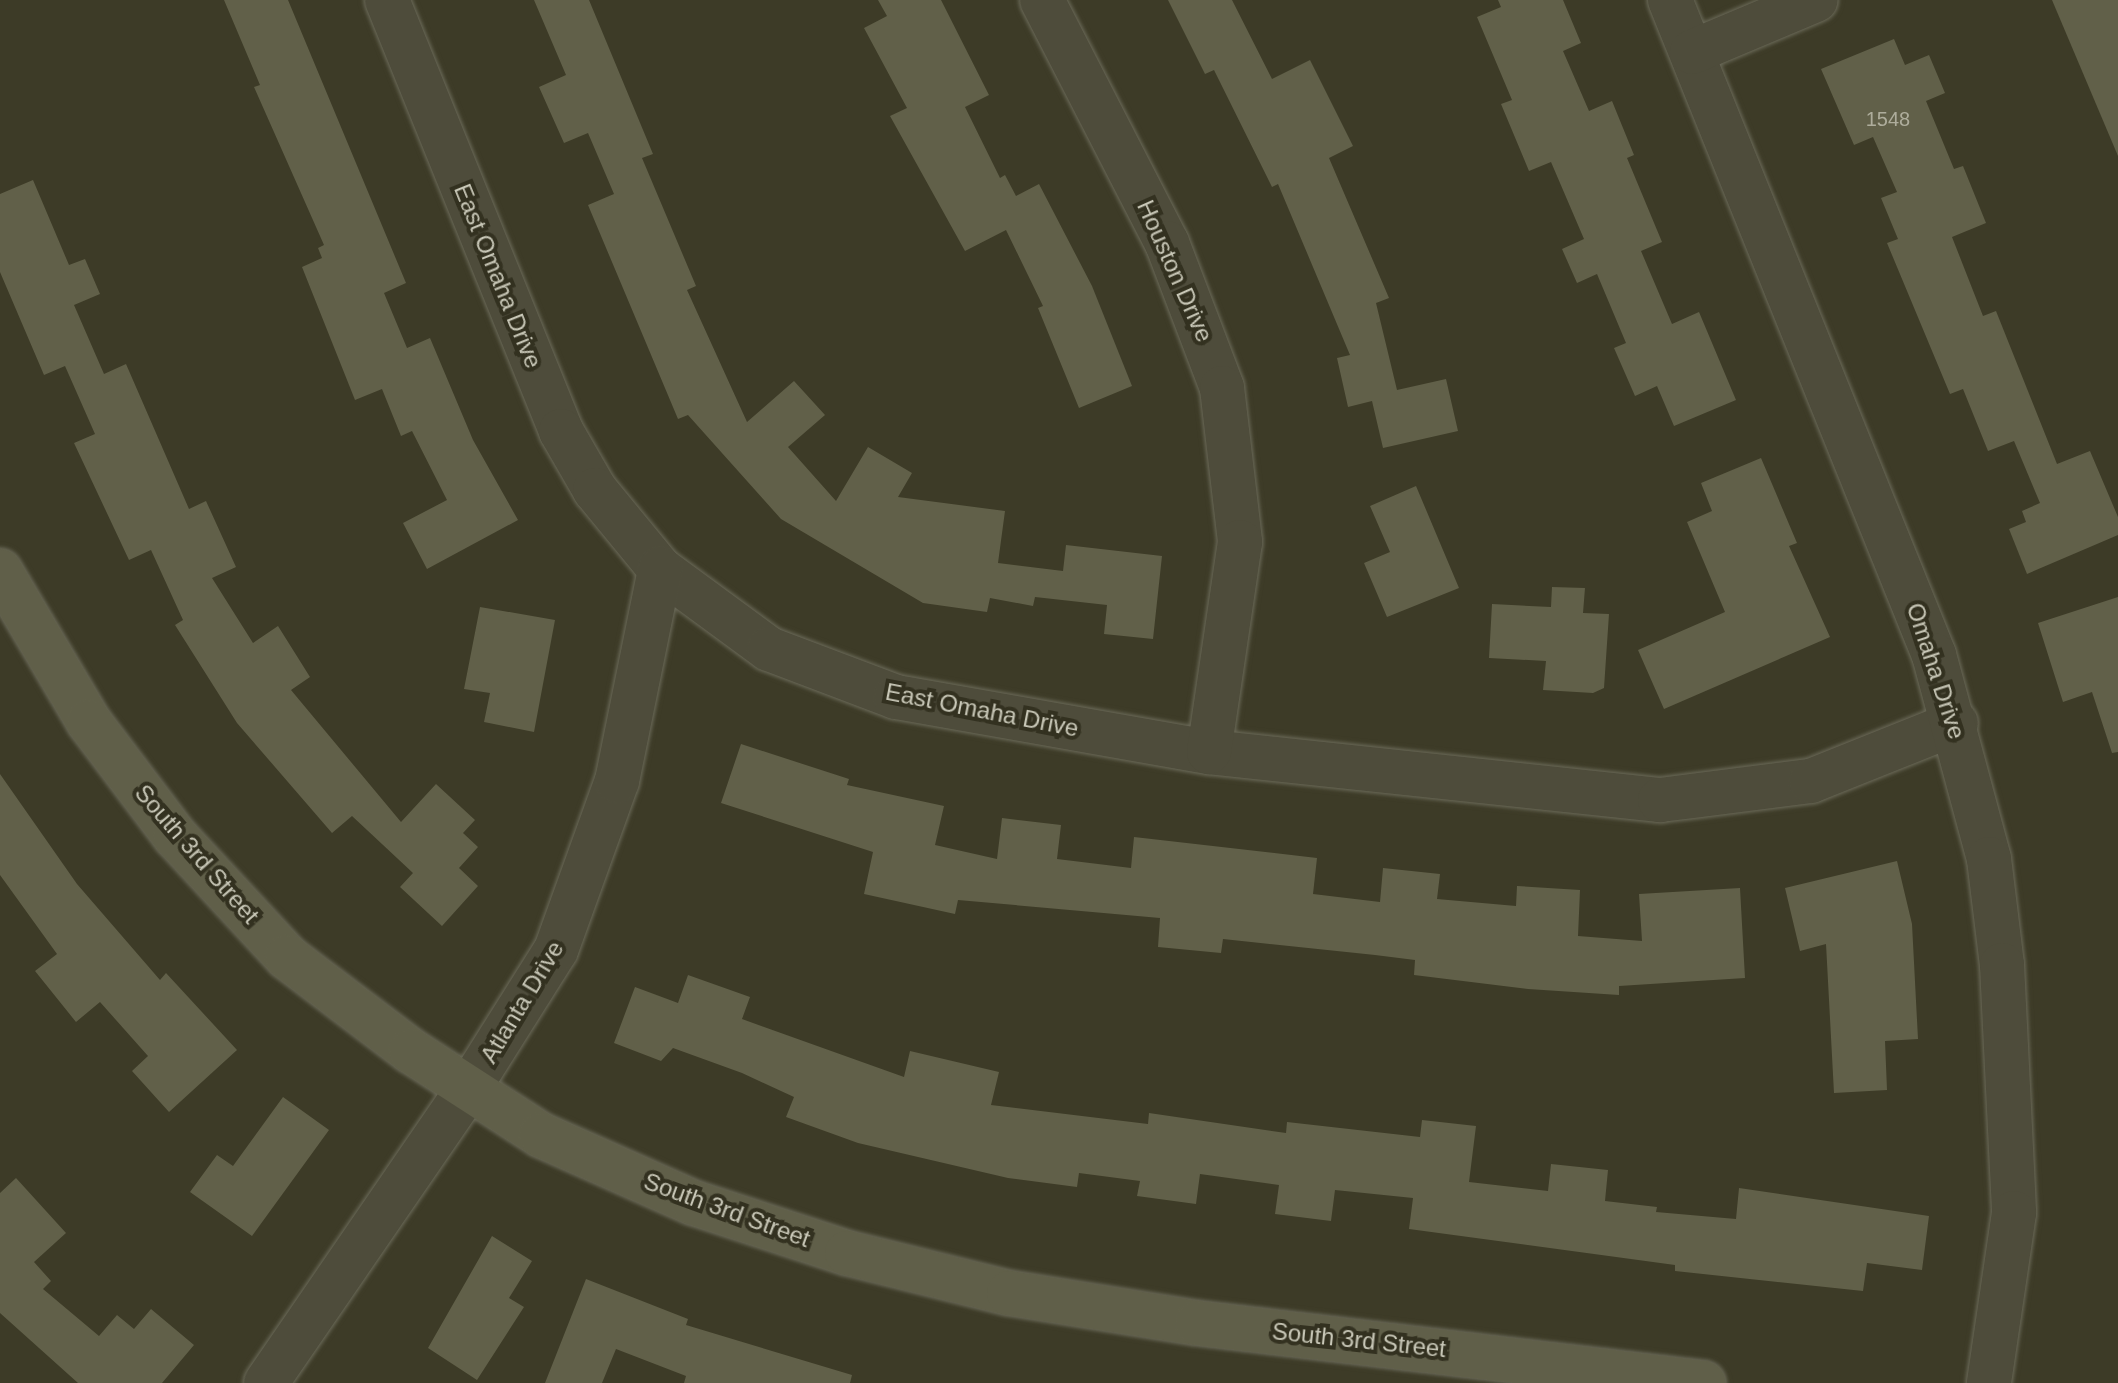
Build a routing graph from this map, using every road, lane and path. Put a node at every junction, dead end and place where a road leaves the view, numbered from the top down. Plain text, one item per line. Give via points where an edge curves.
1 (387, 0) edge
2 (1042, 0) edge
3 (1670, 0) edge
4 (1816, 0) edge
5 (1692, 52) junction
6 (660, 569) junction
7 (0, 571) edge
8 (1956, 723) junction
9 (1209, 752) junction
10 (469, 1088) junction
11 (266, 1383) edge
12 (1703, 1383) edge
13 (1989, 1383) edge

1 - 6 street, East Omaha Drive via 561,431 595,490
2 - 9 street, Houston Drive via 1167,243 1222,388 1240,542
3 - 5 street, Omaha Drive
4 - 5 street
5 - 8 street, Omaha Drive via 1827,377
6 - 9 street, East Omaha Drive via 769,649 830,677 896,697
6 - 10 street, Atlanta Drive via 617,781 591,867 533,992
7 - 10 street, South 3rd Street via 89,722 175,836 287,957
8 - 9 street, East Omaha Drive via 1811,781 1660,800
8 - 13 street, Omaha Drive via 1989,859 2002,965 2014,1213
10 - 11 street, Atlanta Drive
10 - 12 street, South 3rd Street via 541,1135 694,1203 847,1253 1009,1293 1197,1323

